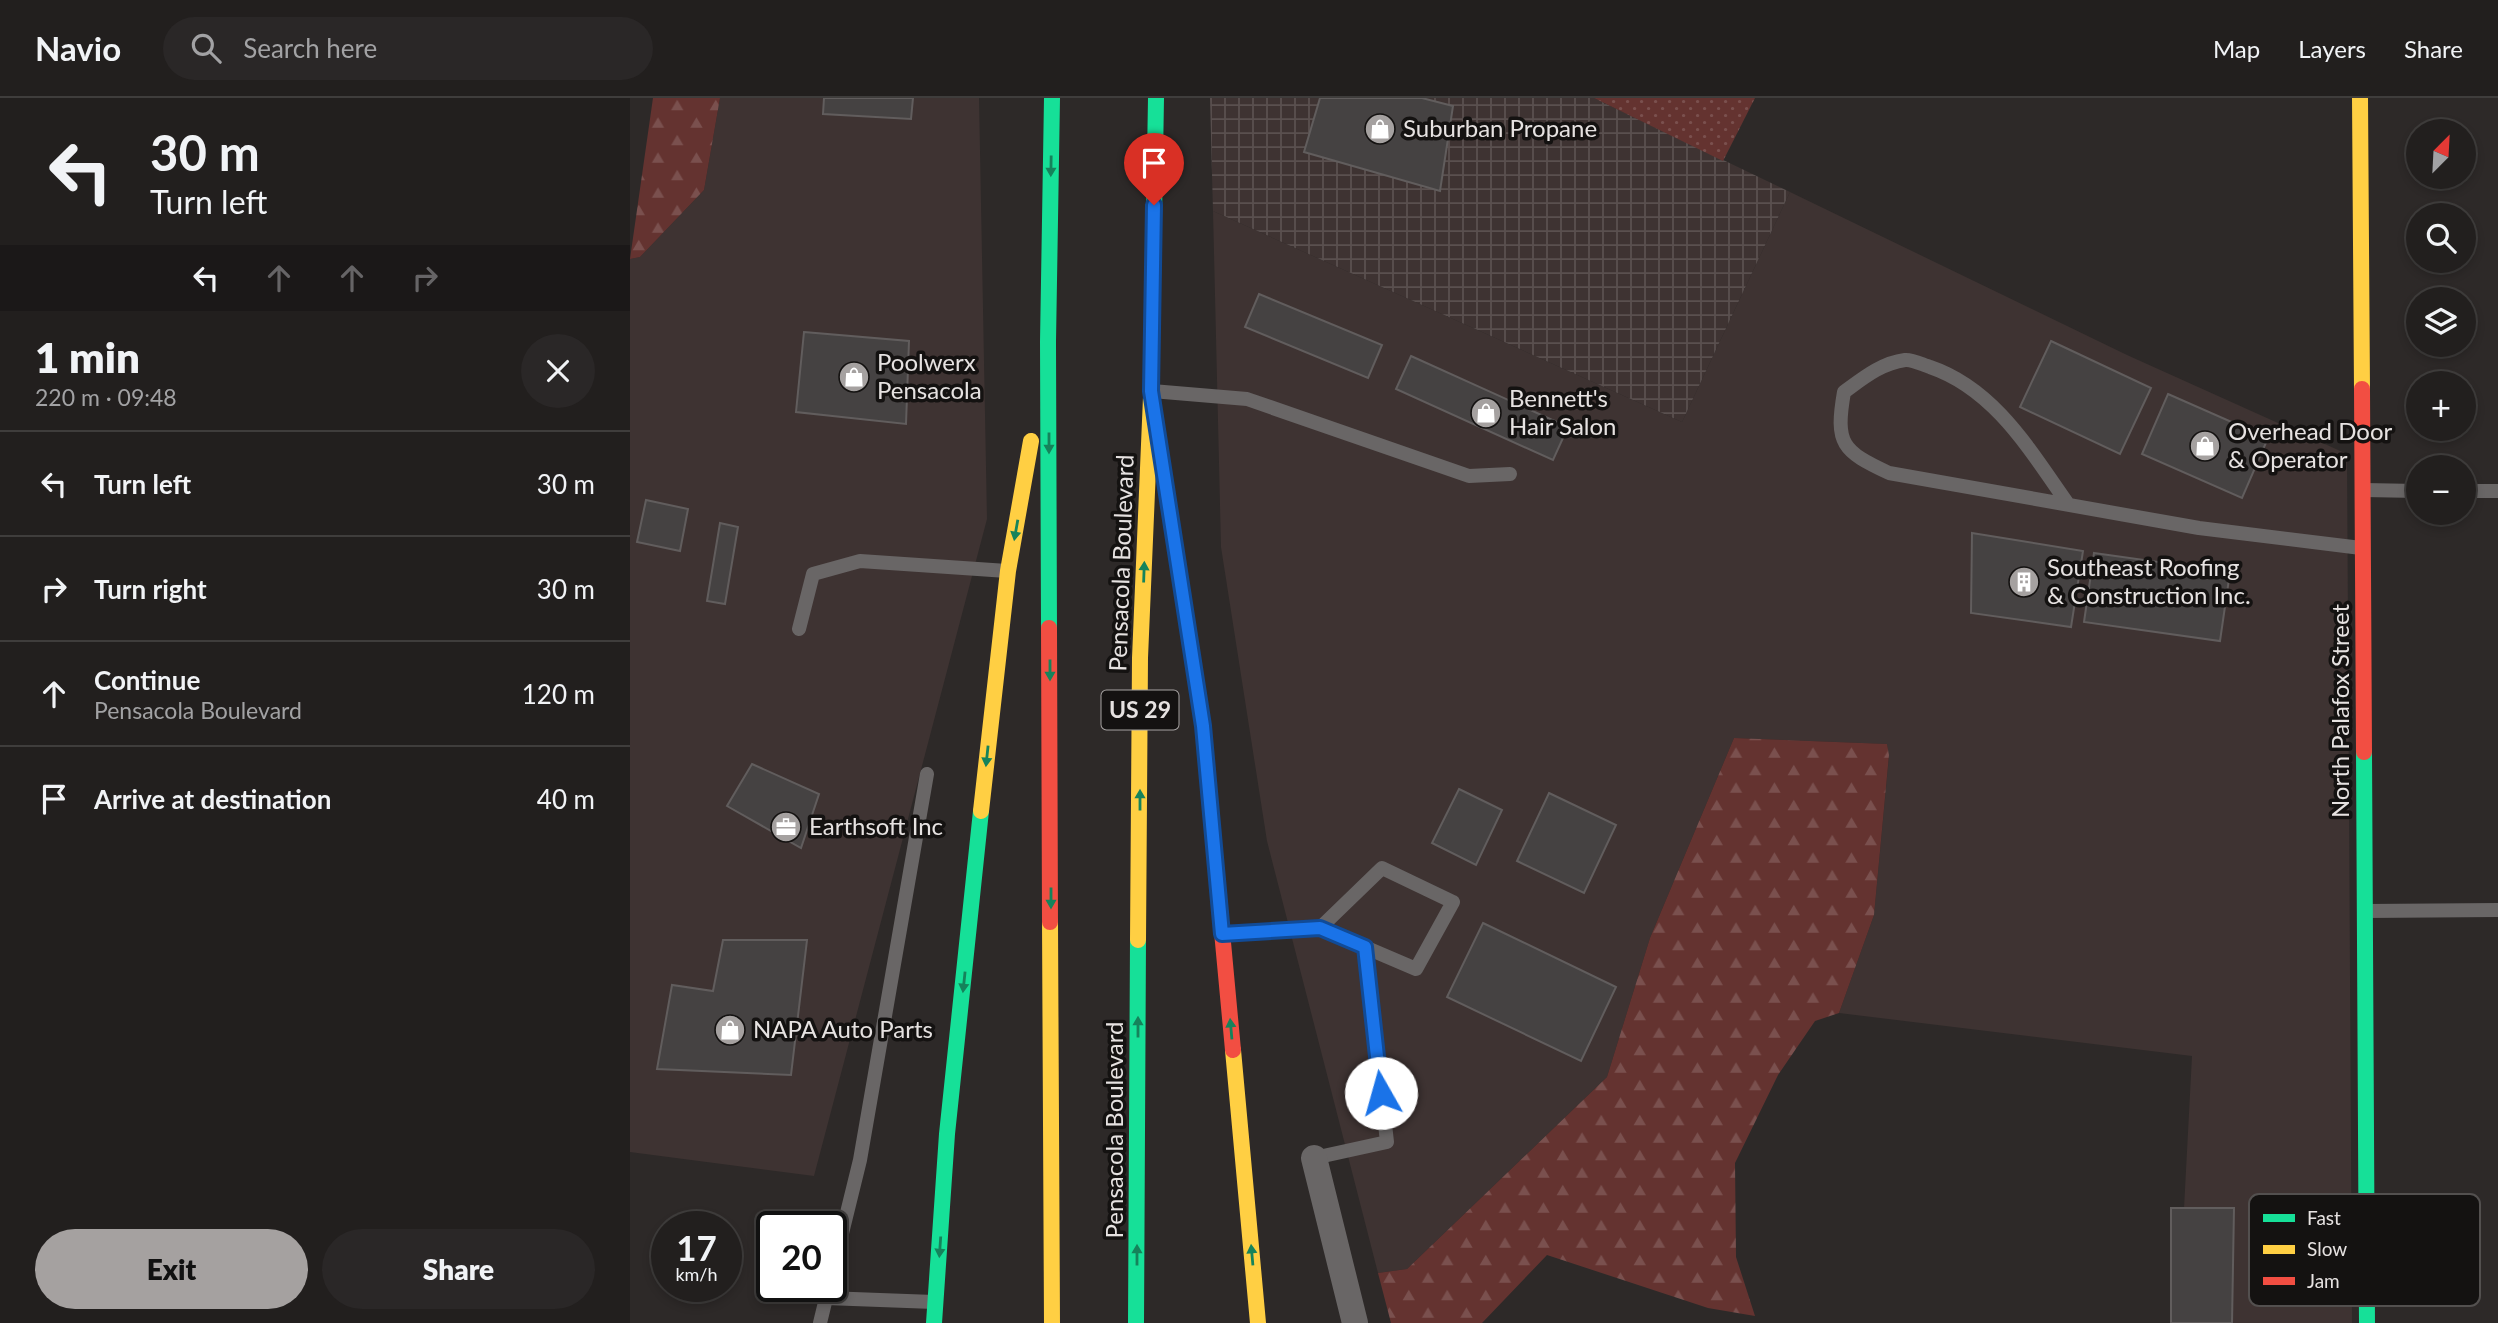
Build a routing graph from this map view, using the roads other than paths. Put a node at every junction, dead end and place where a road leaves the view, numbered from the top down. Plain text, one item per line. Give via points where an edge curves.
1 (1052, 98) edge
2 (1156, 98) edge
3 (2360, 98) edge
4 (1048, 342) junction
5 (1151, 391) junction
6 (1510, 474) dead end
7 (2362, 490) junction
8 (2406, 491) edge
9 (2476, 491) edge
10 (2498, 491) edge
11 (2068, 504) junction
12 (2363, 549) junction
13 (1009, 571) junction
14 (799, 629) dead end
15 (928, 774) dead end
16 (2498, 910) edge
17 (2364, 911) junction
18 (1320, 928) junction
19 (1222, 934) junction
20 (1365, 947) junction
21 (1314, 1158) joint
22 (2366, 1194) edge
23 (847, 1213) edge
24 (847, 1294) edge
25 (825, 1302) edge
26 (936, 1302) junction
27 (820, 1323) edge
28 (934, 1323) edge
29 (1052, 1323) edge
30 (1136, 1323) edge
31 (1258, 1323) edge
32 (1355, 1323) edge

1 -> 4 main road
2 - 5 main road, Pensacola Boulevard / US 29
3 - 7 main road, North Palafox Street
4 -> 13 main road
4 -> 29 main road
5 - 6 lane via 1247,399 1469,476
5 - 19 main road via 1203,726
30 -> 5 main road, Pensacola Boulevard / US 29 via 1140,658
7 - 8 lane
7 - 12 main road, North Palafox Street
9 - 10 lane
11 - 11 lane via 1889,472 1862,460 1846,446 1838,424 1844,392 1877,368 1907,359 1941,371 2009,422
11 - 12 lane via 2199,528
12 - 17 main road, North Palafox Street
13 - 14 lane via 860,561 813,574
13 -> 26 main road via 947,1135
15 - 23 lane
16 - 17 lane
17 - 22 main road, North Palafox Street
18 - 19 lane
18 - 20 lane
18 - 20 lane via 1382,868 1453,902 1416,969
31 -> 19 main road
20 - 21 lane via 1387,1142
21 - 32 street
24 - 26 lane
25 - 27 lane
26 - 28 main road

